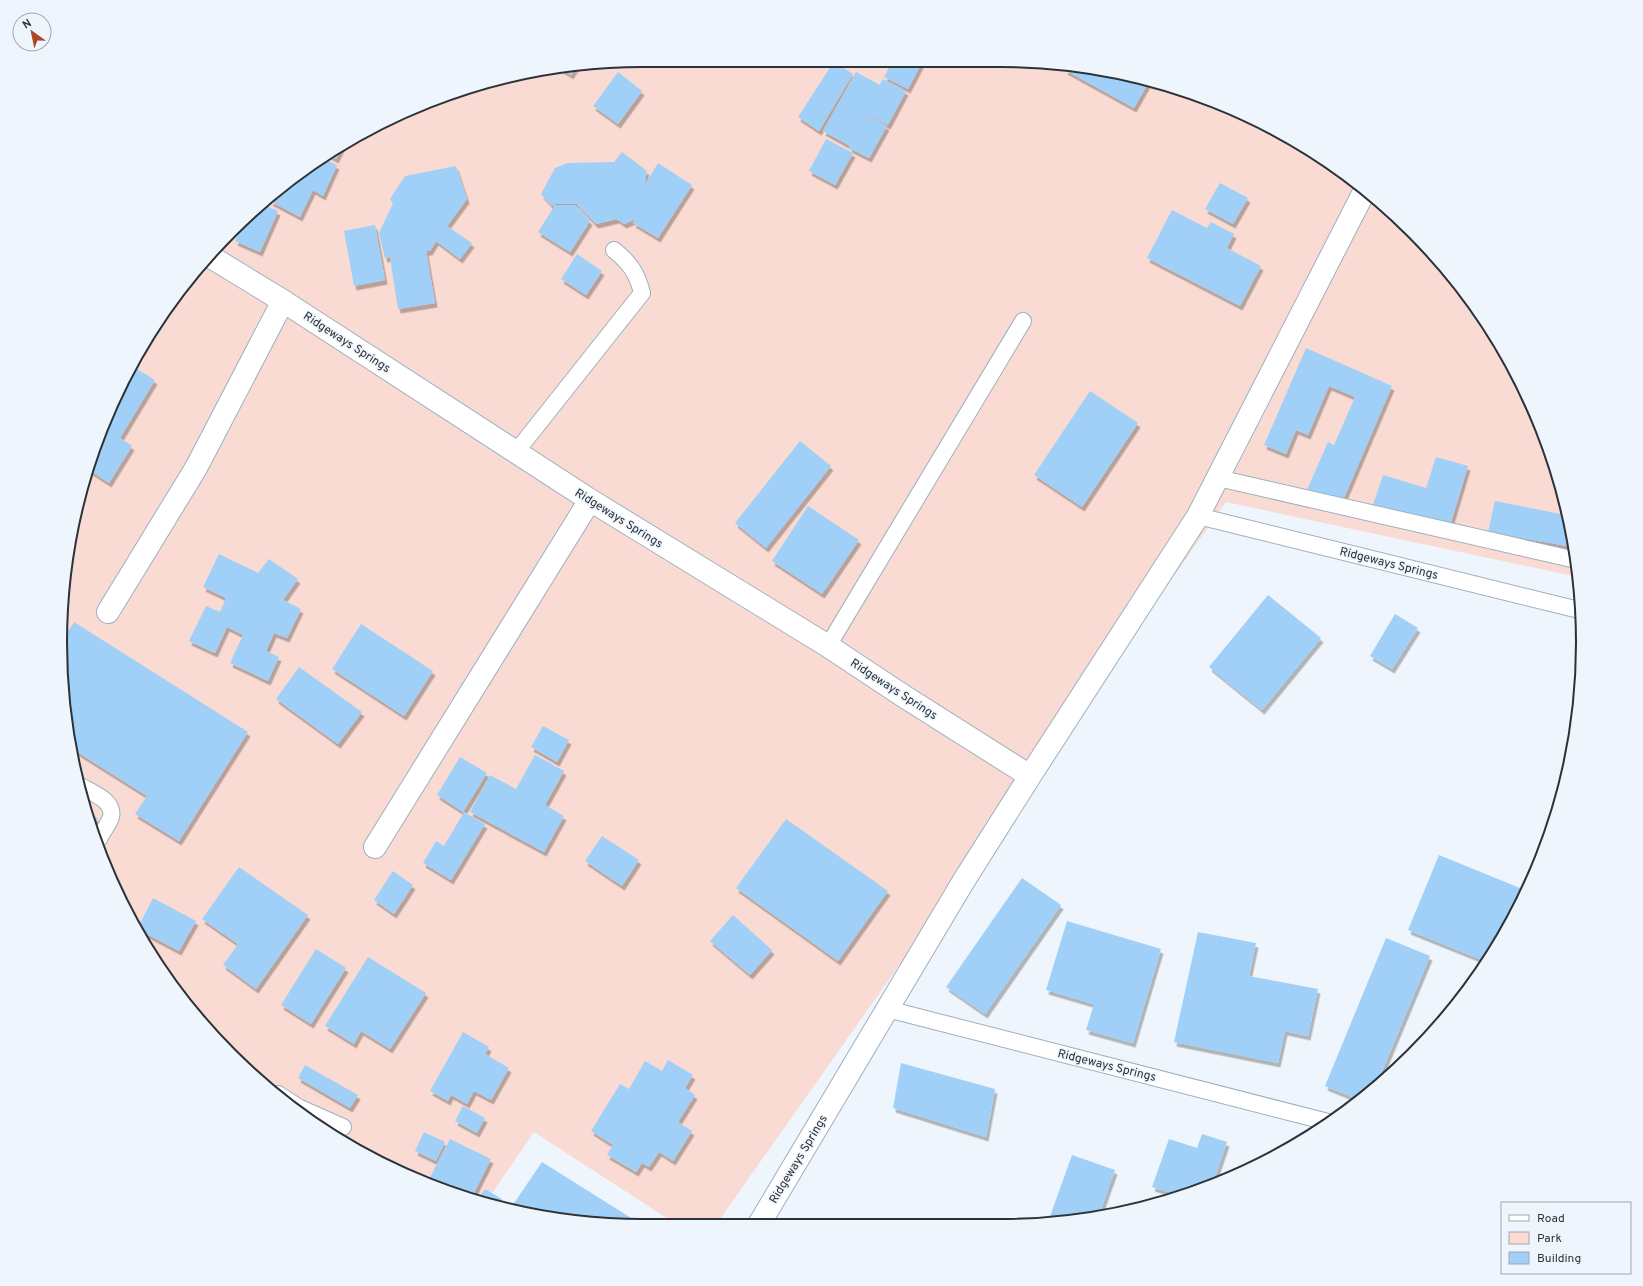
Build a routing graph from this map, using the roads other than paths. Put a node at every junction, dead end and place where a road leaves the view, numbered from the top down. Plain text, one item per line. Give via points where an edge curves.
1 (1362, 195) edge
2 (614, 250) dead end
3 (214, 259) edge
4 (283, 300) junction
5 (1023, 321) dead end
6 (516, 452) junction
7 (1218, 478) junction
8 (590, 500) junction
9 (1198, 516) junction
10 (1569, 559) edge
11 (1575, 609) edge
12 (108, 612) dead end
13 (828, 646) junction
14 (1030, 776) junction
15 (86, 790) edge
16 (101, 836) edge
17 (375, 847) dead end
18 (887, 1009) junction
19 (312, 1114) edge
20 (1322, 1120) edge
21 (343, 1127) dead end
22 (762, 1219) edge

1 - 7 street, Ridgeways Springs
2 - 6 lane via 629,262 642,293
3 - 4 street, Ridgeways Springs
4 - 6 street, Ridgeways Springs
4 - 12 street via 196,468
5 - 13 lane
6 - 8 street, Ridgeways Springs
7 - 9 street, Ridgeways Springs
7 - 10 lane
8 - 13 street, Ridgeways Springs
8 - 17 street
9 - 11 lane, Ridgeways Springs
9 - 14 street, Ridgeways Springs
13 - 14 street, Ridgeways Springs
14 - 18 street, Ridgeways Springs
15 - 16 lane via 111,808 111,817
18 - 20 lane, Ridgeways Springs
18 - 22 street, Ridgeways Springs
19 - 21 lane

